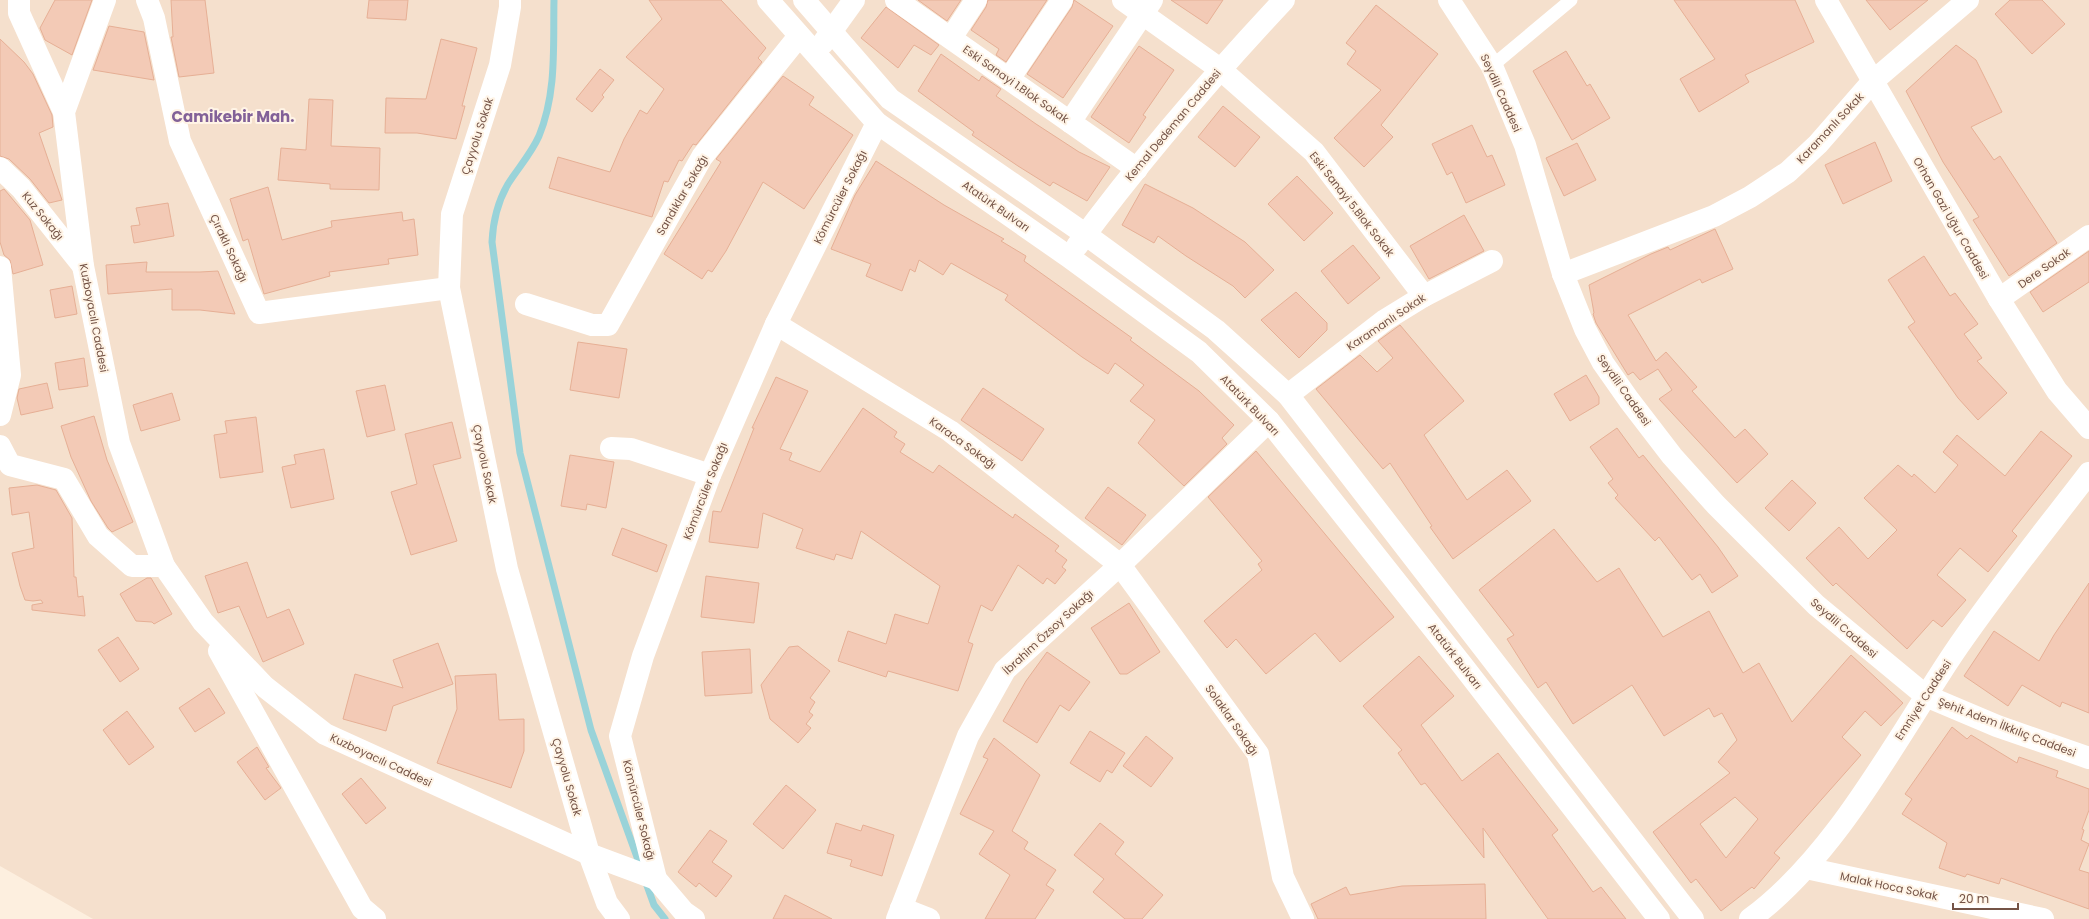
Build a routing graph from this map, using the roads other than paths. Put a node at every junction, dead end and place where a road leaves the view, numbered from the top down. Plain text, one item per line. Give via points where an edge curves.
1 (19, 0) edge
2 (105, 0) edge
3 (147, 0) edge
4 (510, 0) edge
5 (768, 0) edge
6 (804, 0) edge
7 (854, 0) edge
8 (896, 0) edge
9 (976, 0) edge
10 (1062, 0) edge
11 (1123, 0) edge
12 (1284, 0) edge
13 (1449, 0) edge
14 (1571, 0) edge
15 (1826, 0) edge
16 (1968, 0) edge
17 (1148, 7) edge
18 (831, 32) junction
19 (798, 36) junction
20 (951, 38) junction
21 (815, 54) junction
22 (1492, 66) junction
23 (1220, 69) junction
24 (1009, 79) junction
25 (1872, 82) junction
26 (64, 112) junction
27 (877, 122) junction
28 (1070, 122) junction
29 (0, 168) edge
30 (1137, 169) junction
31 (1086, 234) junction
32 (2089, 236) edge
33 (1069, 257) junction
34 (1492, 261) dead end
35 (83, 266) junction
36 (0, 267) edge
37 (1563, 274) junction
38 (449, 288) junction
39 (1424, 296) junction
40 (1999, 300) junction
41 (526, 304) dead end
42 (776, 324) junction
43 (1288, 394) junction
44 (0, 415) edge
45 (1269, 421) junction
46 (2089, 428) edge
47 (0, 446) edge
48 (611, 448) dead end
49 (2089, 473) edge
50 (710, 475) junction
51 (1120, 565) junction
52 (164, 566) junction
53 (203, 622) junction
54 (1926, 696) junction
55 (2089, 758) edge
56 (589, 854) junction
57 (1806, 868) junction
58 (656, 879) junction
59 (899, 914) edge
60 (375, 919) edge
61 (619, 919) edge
62 (694, 919) edge
63 (929, 919) edge
64 (1303, 919) edge
65 (1659, 919) edge
66 (1693, 919) edge
67 (1750, 919) edge
68 (2043, 919) edge

1 - 26 street via 20,13
2 - 26 street, Kuzboyacılı Caddesi
3 - 38 street, Çıraklı Sokağı via 154,18 180,141 259,313
4 - 38 street, Çayyolu Sokak via 500,65 452,214
5 - 19 street, Atatürk Bulvarı
6 - 18 street
7 - 18 street
8 - 20 street, Eski Sanayi 1.Blok Sokak
9 - 20 street
10 - 24 street
11 - 17 street, Eski Sanayi 5.Blok Sokak
12 - 23 street, Kemal Dedeman Caddesi
13 - 22 street, Seydili Caddesi
14 - 22 lane
15 - 25 street, Orhan Gazi Uğur Caddesi
16 - 25 street, Karamanlı Sokak
17 - 23 street, Eski Sanayi 5.Blok Sokak
17 - 28 street
18 - 21 street
18 - 31 street via 890,98
19 - 21 street, Atatürk Bulvarı
19 - 41 street, Sandıklar Sokağı via 702,157 608,325 592,325
20 - 24 street, Eski Sanayi 1.Blok Sokak
21 - 27 street, Atatürk Bulvarı
22 - 37 street, Seydili Caddesi via 1525,145
23 - 30 street, Kemal Dedeman Caddesi
23 - 39 street, Eski Sanayi 5.Blok Sokak via 1314,152
24 - 28 street, Eski Sanayi 1.Blok Sokak
25 - 37 street, Karamanlı Sokak via 1818,144 1788,172 1750,197 1714,216
25 - 40 street, Orhan Gazi Uğur Caddesi
26 - 35 street, Kuzboyacılı Caddesi
27 - 33 street, Atatürk Bulvarı
27 - 42 street, Kömürcüler Sokağı
28 - 30 street, Eski Sanayi 1.Blok Sokak
29 - 35 street, Kuz Sokağı via 20,188
30 - 31 street, Kemal Dedeman Caddesi
31 - 33 street, Kemal Dedeman Caddesi
31 - 43 street via 1216,330
32 - 40 street, Dere Sokak
33 - 45 street, Atatürk Bulvarı via 1199,352
34 - 39 street, Karamanlı Sokak
35 - 52 street, Kuzboyacılı Caddesi via 120,443
36 - 44 street via 10,375
37 - 54 street, Seydili Caddesi via 1603,363 1672,456 1716,506 1816,605
38 - 56 street, Çayyolu Sokak via 507,569
39 - 43 street, Karamanlı Sokak via 1385,320
40 - 46 street, Orhan Gazi Uğur Caddesi via 2057,390
42 - 50 street, Kömürcüler Sokağı
42 - 51 street, Karaca Sokağı via 950,431
43 - 66 street
45 - 51 street, İbrahim Özsoy Sokağı
45 - 65 street, Atatürk Bulvarı via 1458,659
47 - 52 street via 10,465 64,478 98,536 132,566
48 - 50 street via 631,449
49 - 54 street, Emniyet Caddesi via 1993,597
50 - 58 street, Kömürcüler Sokağı via 643,656 620,736
51 - 59 street, İbrahim Özsoy Sokağı via 1005,670 968,736
51 - 64 street, Solaklar Sokağı via 1258,754 1283,877
52 - 53 street, Kuzboyacılı Caddesi
53 - 56 street, Kuzboyacılı Caddesi via 265,687 325,734
53 - 60 street, Kuzboyacılı Caddesi via 362,908
54 - 55 street, Şehit Adem İlkkılıç Caddesi via 1997,726
54 - 57 street, Emniyet Caddesi via 1841,823
56 - 58 street, Kuzboyacılı Caddesi
56 - 61 street, Çayyolu Sokak via 607,903
57 - 67 street, Emniyet Caddesi
57 - 68 street, Malak Hoca Sokak
58 - 62 street via 684,912
59 - 63 street

